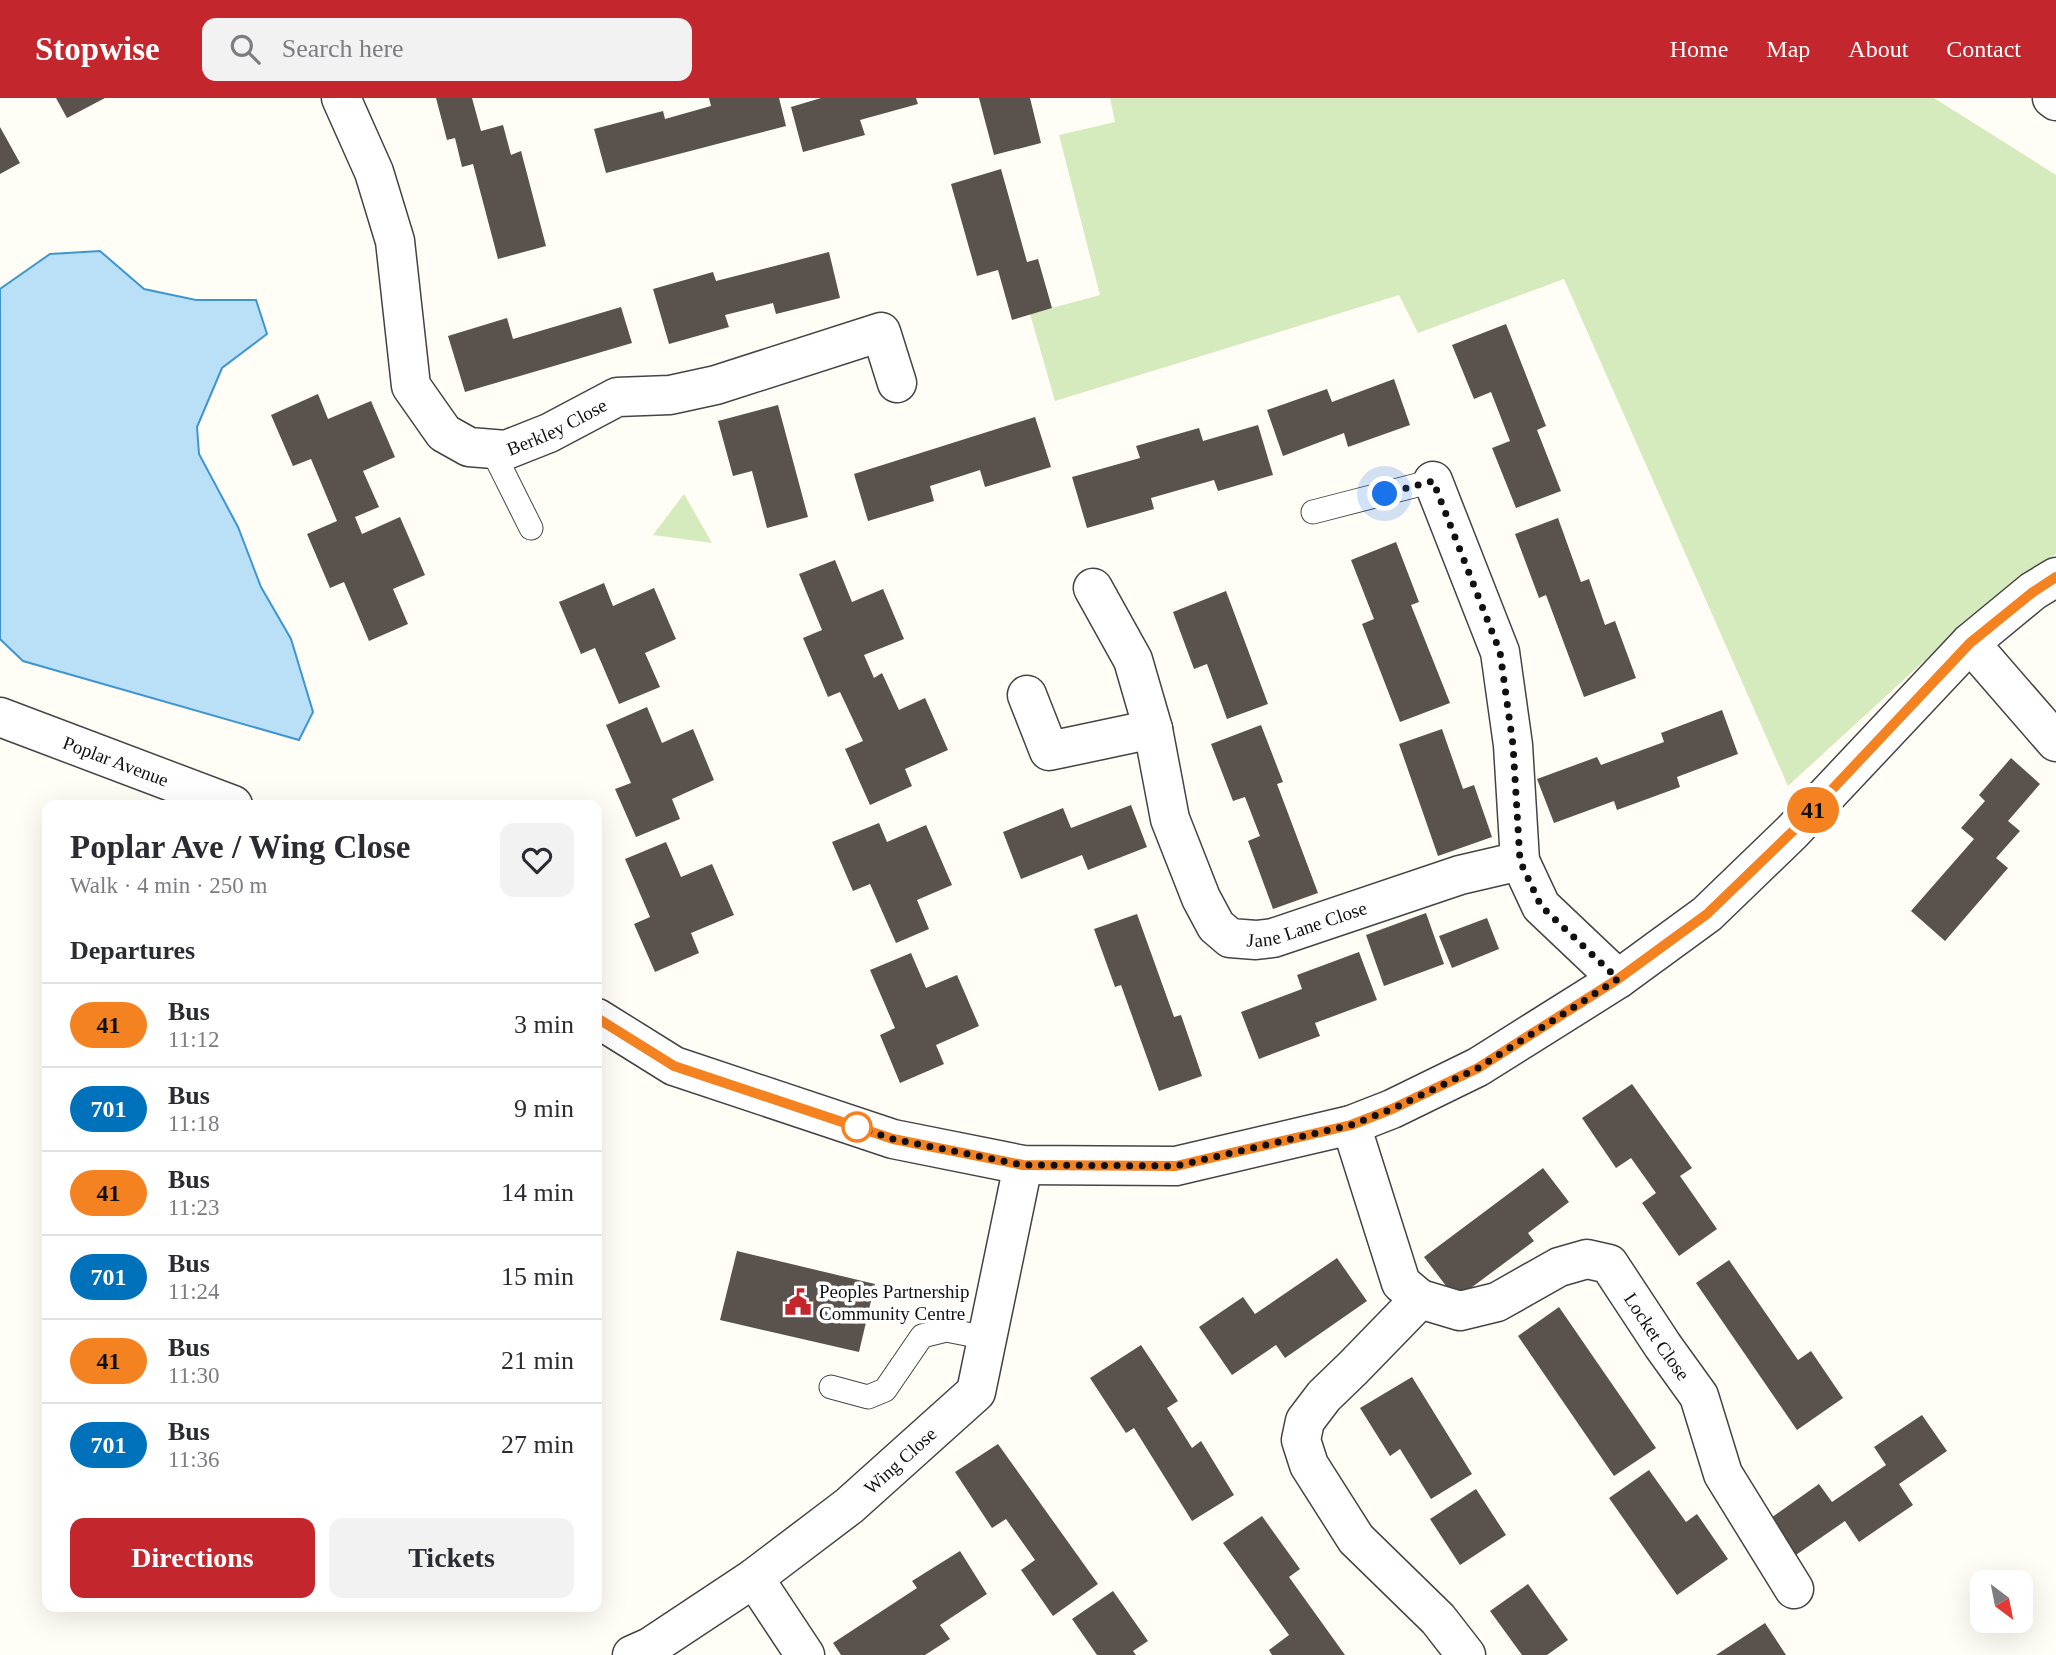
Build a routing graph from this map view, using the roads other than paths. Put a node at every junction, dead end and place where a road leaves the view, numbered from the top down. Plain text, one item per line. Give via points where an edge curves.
1 (346, 100) edge
2 (897, 383) dead end
3 (491, 448) junction
4 (1433, 481) joint
5 (1313, 512) dead end
6 (531, 528) dead end
7 (2056, 577) edge
8 (1093, 588) dead end
9 (1970, 643) junction
10 (1027, 695) dead end
11 (0, 717) edge
12 (1153, 729) junction
13 (2056, 742) edge
14 (220, 800) edge
15 (1520, 861) junction
16 (1618, 979) junction
17 (602, 1021) edge
18 (1351, 1125) junction
19 (1023, 1165) junction
20 (1420, 1299) junction
21 (987, 1338) junction
22 (831, 1387) dead end
23 (754, 1578) junction
24 (1794, 1589) dead end
25 (632, 1655) edge
26 (805, 1655) edge
27 (1466, 1655) edge

1 - 3 street, Berkley Close via 396,241 411,386 444,433 470,447
2 - 3 street, Berkley Close via 881,332 716,385 670,395 617,397 549,433 506,450
3 - 6 lane
4 - 5 lane
4 - 15 street via 1500,652 1513,745
7 - 9 street
8 - 12 street, Jane Lane Close via 1133,660
9 - 13 street
9 - 16 street via 1792,832 1707,914
10 - 12 street via 1049,751
11 - 14 street, Poplar Avenue
12 - 15 street, Jane Lane Close via 1170,819 1201,898 1216,926 1230,938 1273,938 1460,874
15 - 16 street via 1541,906
16 - 18 street via 1478,1068
17 - 19 street via 674,1066 893,1139
18 - 19 street via 1176,1166
18 - 20 street via 1401,1283
19 - 21 street, Wing Close
20 - 24 street, Locket Close via 1460,1311 1497,1302 1559,1267 1587,1259 1609,1264 1699,1396 1723,1474
20 - 27 street via 1324,1396 1304,1421 1301,1440 1309,1465 1356,1539 1438,1619
21 - 22 lane via 946,1330 922,1336 886,1390 868,1397
21 - 23 street, Wing Close via 976,1392 849,1506
23 - 25 street, Wing Close
23 - 26 street

